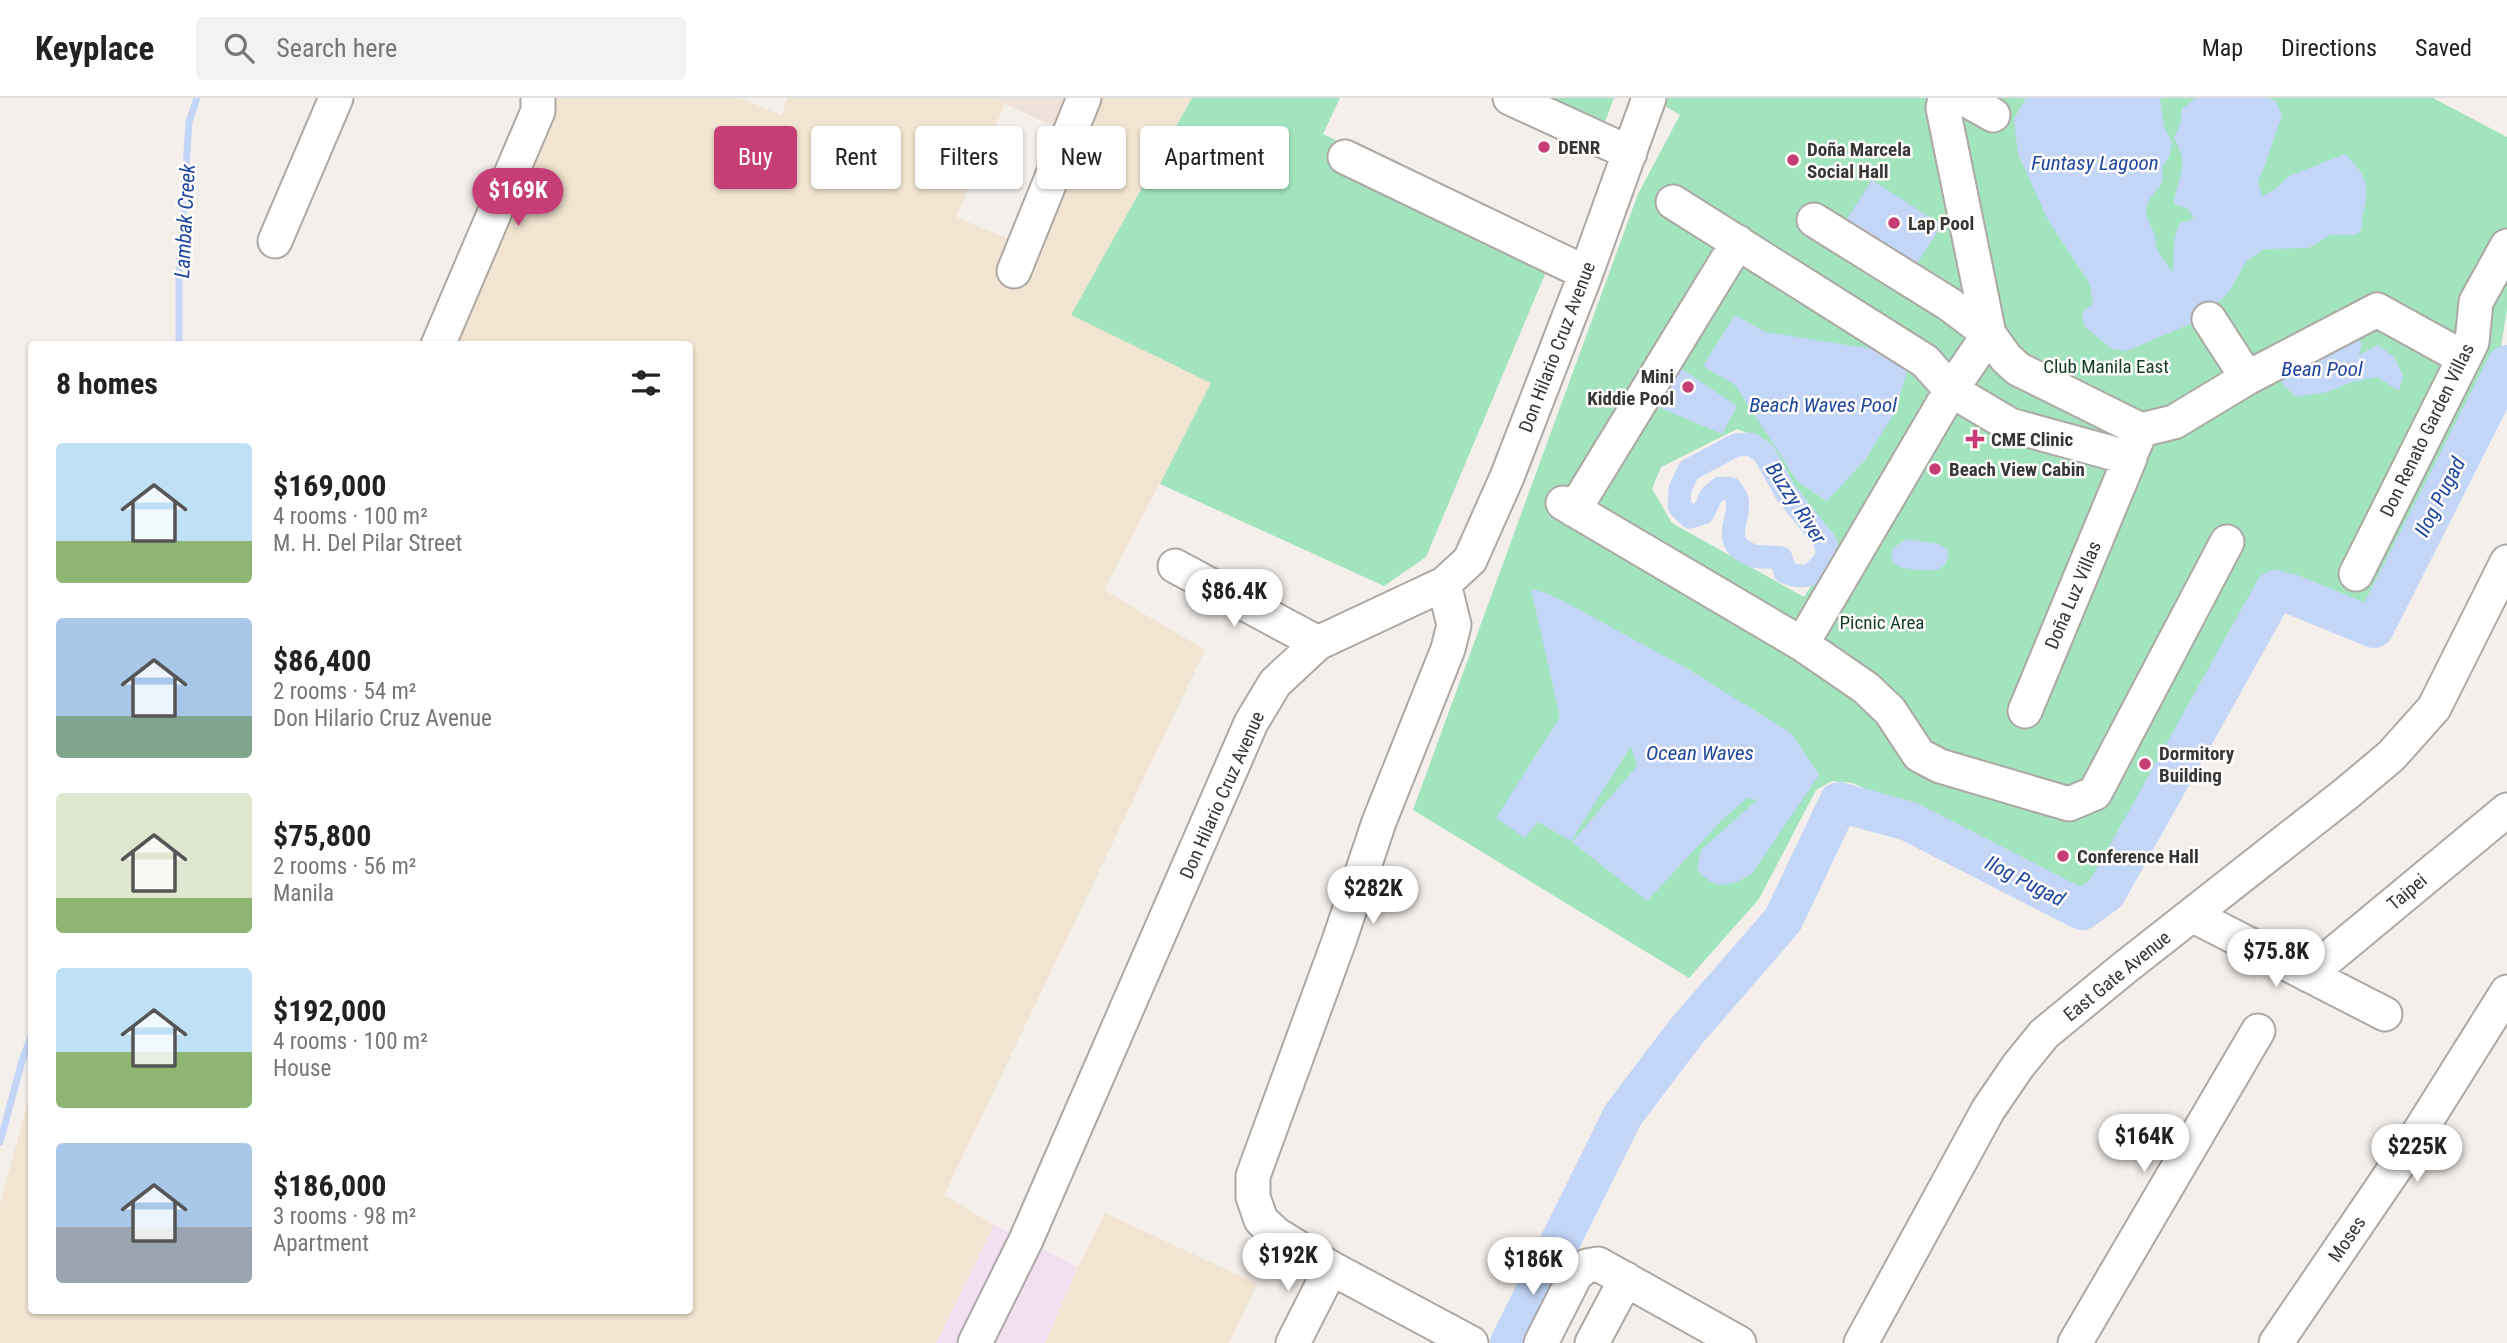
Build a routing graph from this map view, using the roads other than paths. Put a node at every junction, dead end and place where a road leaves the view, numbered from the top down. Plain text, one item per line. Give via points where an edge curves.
1 (336, 98) edge
2 (538, 98) edge
3 (1084, 98) edge
4 (1510, 98) edge
5 (1649, 98) edge
6 (1945, 98) edge
7 (1963, 98) edge
8 (1993, 115) dead end
9 (1630, 153) junction
10 (1345, 157) dead end
11 (1673, 202) dead end
12 (1814, 220) dead end
13 (275, 241) dead end
14 (1738, 242) junction
15 (2507, 247) edge
16 (1014, 271) dead end
17 (1586, 273) junction
18 (2209, 319) dead end
19 (1989, 334) junction
20 (440, 341) edge
21 (2464, 358) junction
22 (2247, 378) junction
23 (1951, 390) junction
24 (2131, 456) junction
25 (2227, 542) dead end
26 (2507, 562) edge
27 (1175, 566) dead end
28 (2356, 574) dead end
29 (1444, 584) junction
30 (2497, 606) edge
31 (1318, 643) junction
32 (1802, 644) junction
33 (2025, 711) dead end
34 (2507, 810) edge
35 (2192, 915) junction
36 (2308, 975) junction
37 (2507, 992) edge
38 (2385, 1014) dead end
39 (2258, 1031) dead end
40 (1331, 1268) junction
41 (1626, 1279) junction
42 (1547, 1341) edge
43 (1468, 1342) edge
44 (975, 1343) edge
45 (1293, 1343) edge
46 (1592, 1343) edge
47 (1739, 1343) edge
48 (1861, 1343) edge
49 (2075, 1343) edge
50 (2276, 1343) edge

1 - 13 street
2 - 20 street via 538,111
3 - 16 street
4 - 9 street
5 - 9 street, Don Hilario Cruz Avenue
6 - 19 street via 1943,108
7 - 8 street
9 - 17 street, Don Hilario Cruz Avenue
10 - 17 street
11 - 14 street
12 - 19 street via 1950,304
14 - 23 street via 1925,361
14 - 32 street via 1568,507
15 - 21 street, Don Renato Garden Villas via 2476,302 2473,342
17 - 29 street, Don Hilario Cruz Avenue via 1470,560
18 - 22 street
19 - 23 street
19 - 24 street via 2018,369
21 - 22 street via 2377,310
21 - 28 street, Don Renato Garden Villas
22 - 24 street via 2174,422
23 - 24 street via 2010,425
23 - 32 street
24 - 33 street, Doña Luz Villas
25 - 32 street via 2095,793 2069,804 1940,766 1919,755 1882,703
26 - 30 street, East Gate Avenue
27 - 31 street
29 - 31 street, Don Hilario Cruz Avenue
29 - 40 street via 1454,625 1448,649 1380,822 1253,1176 1253,1197 1262,1220
30 - 35 street, East Gate Avenue via 2434,708 2391,756
31 - 44 street, Don Hilario Cruz Avenue via 1275,683 1251,723 1026,1240
34 - 36 street, Taipei
35 - 36 street
35 - 48 street, East Gate Avenue via 2044,1034 2018,1066 1988,1110
36 - 38 street
37 - 50 street, Moses via 2411,1145
39 - 49 street
40 - 43 street
40 - 45 street
41 - 42 street via 1598,1264 1581,1270
41 - 46 street
41 - 47 street

